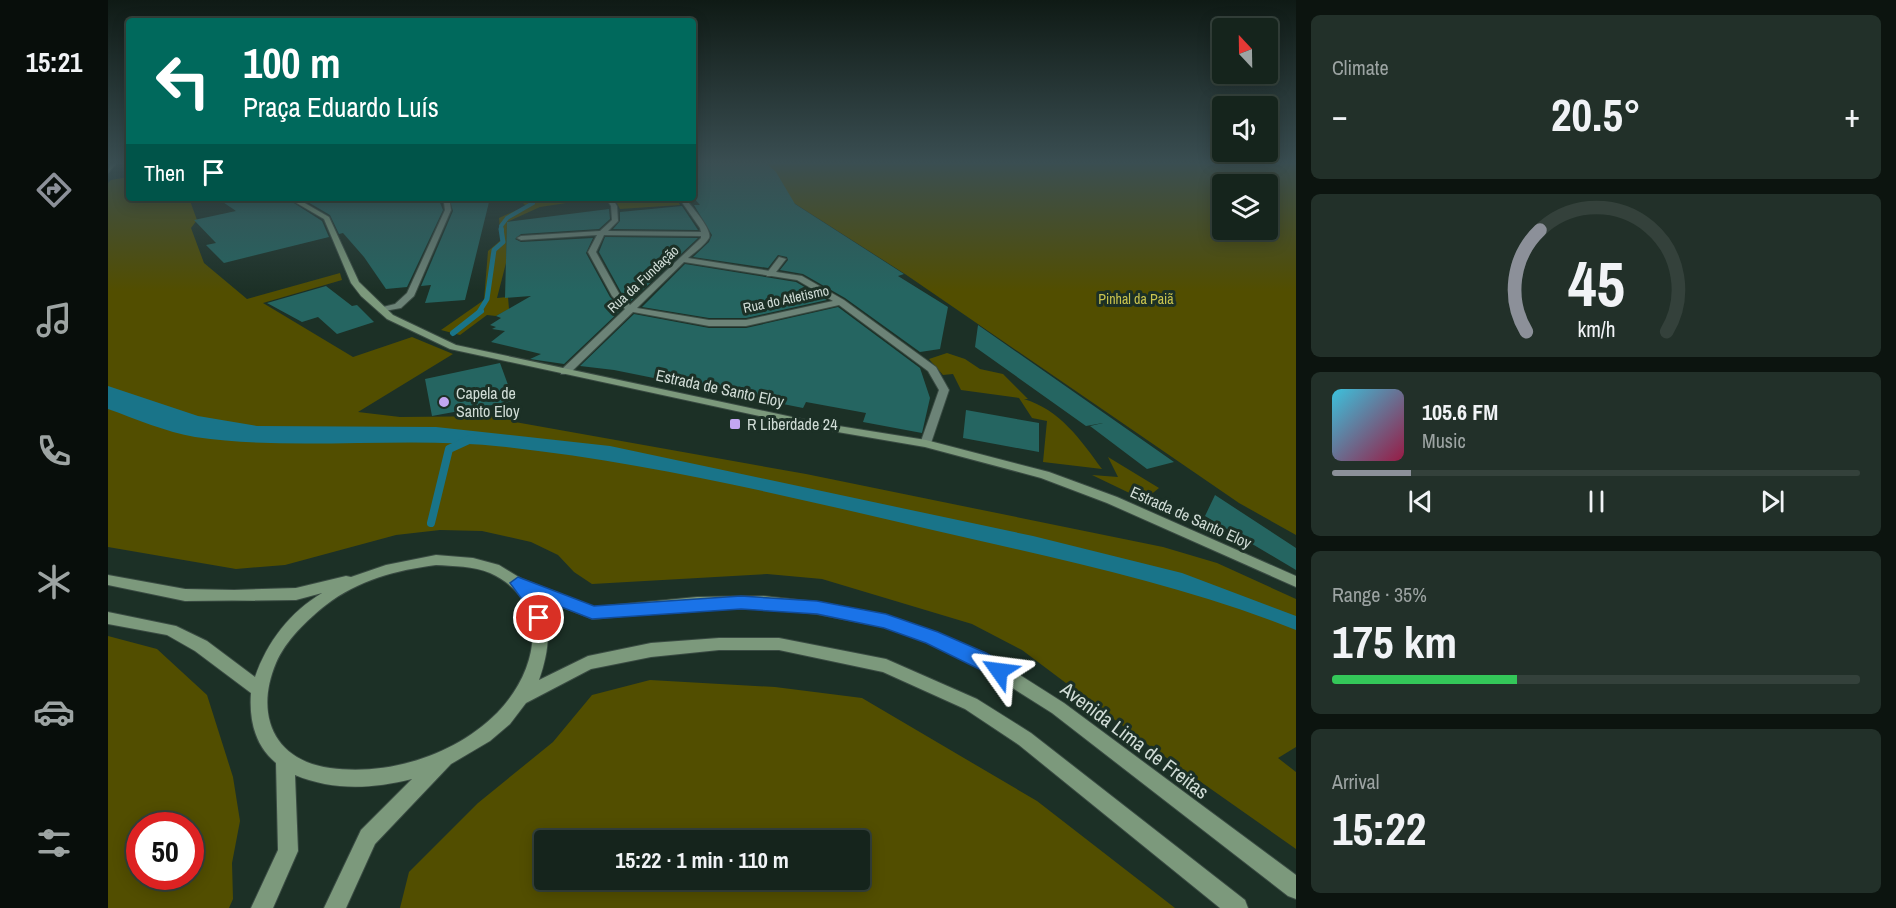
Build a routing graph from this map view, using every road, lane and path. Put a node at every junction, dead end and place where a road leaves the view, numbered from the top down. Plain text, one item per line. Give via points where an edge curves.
1 (306, 206) edge
2 (447, 206) edge
3 (614, 206) edge
4 (688, 206) edge
5 (602, 233) junction
6 (706, 234) junction
7 (521, 238) dead end
8 (782, 258) dead end
9 (682, 261) junction
10 (770, 274) junction
11 (841, 302) junction
12 (630, 309) junction
13 (382, 310) junction
14 (565, 372) junction
15 (926, 444) junction
16 (368, 575) junction
17 (108, 580) edge
18 (1296, 582) edge
19 (518, 583) junction
20 (108, 618) edge
21 (258, 689) junction
22 (520, 698) junction
23 (447, 757) junction
24 (285, 759) junction
25 (1296, 888) edge
26 (262, 908) edge
27 (334, 908) edge
28 (1237, 908) edge

1 - 13 main road, Estrada de Santo Eloy via 327,218 355,283
2 - 13 street via 416,285 403,303
3 - 5 street via 615,221
4 - 6 street
5 - 6 street
5 - 7 street
5 - 12 street via 592,252 616,296
6 - 9 street, Rua da Fundação
8 - 10 street
9 - 10 street
9 - 12 street, Rua da Fundação
10 - 11 street via 799,278
11 - 12 street, Rua do Atletismo via 746,323 709,323
11 - 15 street via 932,369 944,390
12 - 14 street, Rua da Fundação
13 - 14 main road, Estrada de Santo Eloy via 402,324 453,347
14 - 15 main road, Estrada de Santo Eloy via 820,426
15 - 18 main road, Estrada de Santo Eloy via 1068,482
16 - 17 main road via 296,594 234,596 185,595
16 - 19 main road, Avenida Lima de Freitas via 436,560 467,561 495,569
16 - 21 main road via 309,610 268,660
19 - 22 main road via 535,604 543,632 538,664
19 - 25 main road, Avenida Lima de Freitas via 592,613 697,603 763,602 886,621 932,638 979,658 1058,708
20 - 21 main road via 170,630 201,646
21 - 24 main road via 258,715 267,739
22 - 23 main road via 489,730
22 - 28 main road via 588,663 651,650 719,644 779,644 886,666 971,704 1025,740
23 - 24 main road via 403,774 358,780 317,775
23 - 27 main road via 368,837
24 - 26 main road via 288,851

